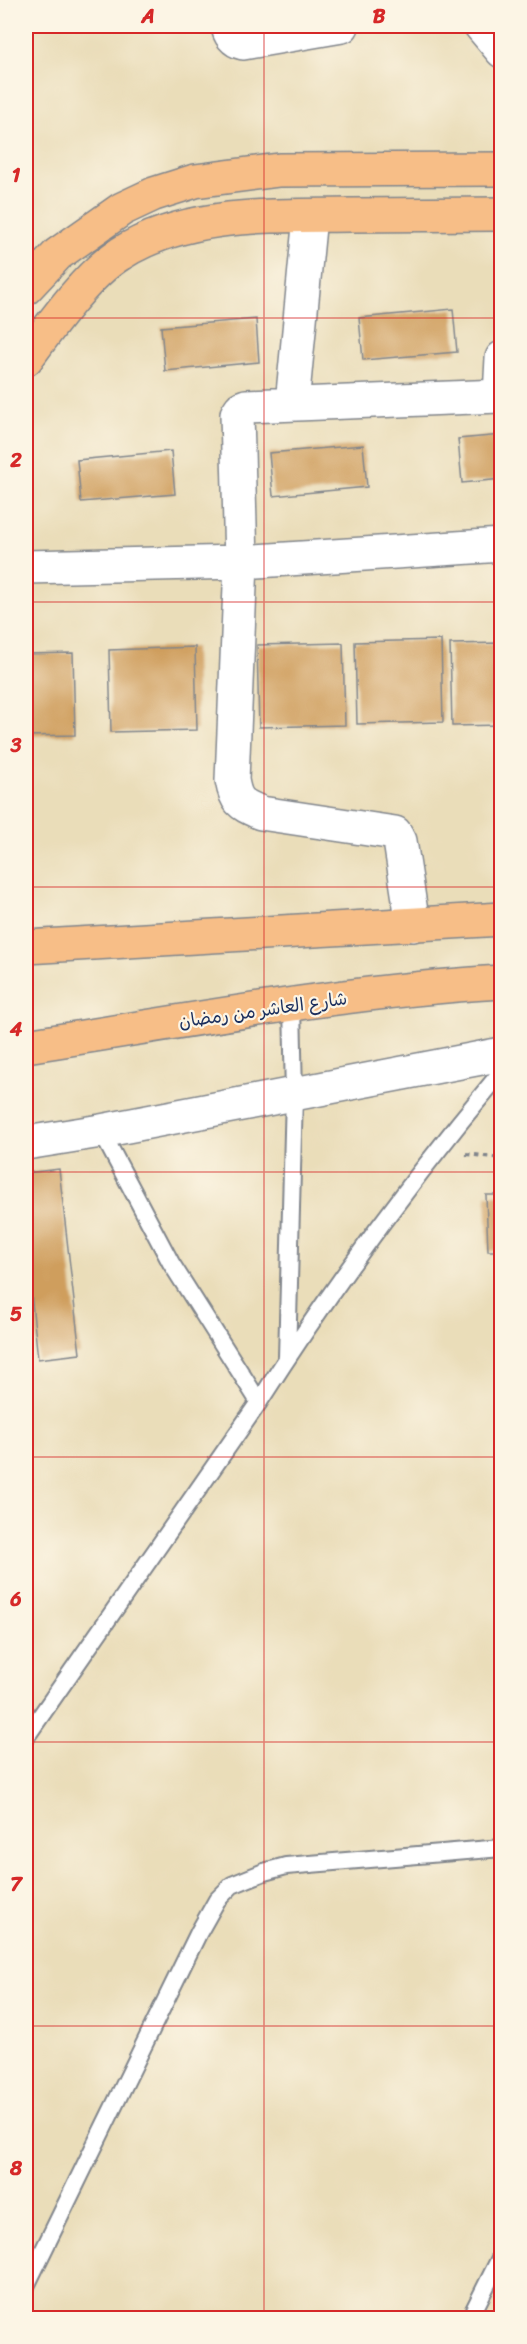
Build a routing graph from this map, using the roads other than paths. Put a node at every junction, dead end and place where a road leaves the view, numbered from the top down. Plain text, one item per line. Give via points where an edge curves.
1 (228, 26) edge
2 (342, 26) edge
3 (468, 169) junction
4 (501, 169) edge
5 (469, 214) junction
6 (501, 214) edge
7 (310, 216) junction
8 (28, 279) edge
9 (501, 358) edge
10 (26, 359) edge
11 (501, 396) edge
12 (292, 404) junction
13 (501, 545) edge
14 (241, 562) junction
15 (26, 567) edge
16 (501, 920) edge
17 (413, 925) junction
18 (26, 946) edge
19 (501, 982) edge
20 (292, 1005) junction
21 (26, 1046) edge
22 (501, 1054) edge
23 (501, 1071) edge
24 (294, 1095) junction
25 (101, 1131) junction
26 (26, 1143) edge
27 (287, 1358) junction
28 (259, 1402) junction
29 (26, 1737) edge
30 (501, 1848) edge
31 (501, 2254) edge
32 (26, 2286) edge
33 (470, 2319) edge

1 - 2 street via 232,37 243,43
3 - 4 main road
3 - 5 main road
3 - 8 main road via 279,170 195,182 122,209
5 - 6 main road
5 - 7 main road
7 - 10 main road via 208,221 152,236 118,255 89,282
7 - 12 street
9 - 11 street
11 - 12 street
12 - 14 street via 246,406 237,414
13 - 14 street
14 - 15 street
14 - 17 street via 232,780 235,796 261,813 395,833 400,842
16 - 17 main road
17 - 18 main road
19 - 20 main road, شارع العاشر من رمضان
20 - 21 main road, شارع العاشر من رمضان
20 - 24 lane
22 - 24 street
23 - 27 lane via 435,1151
24 - 25 street
24 - 27 lane
25 - 26 street
25 - 28 lane via 171,1263
27 - 28 lane
28 - 29 lane
30 - 32 lane via 286,1866 232,1885 217,1900 200,1932
31 - 33 lane

